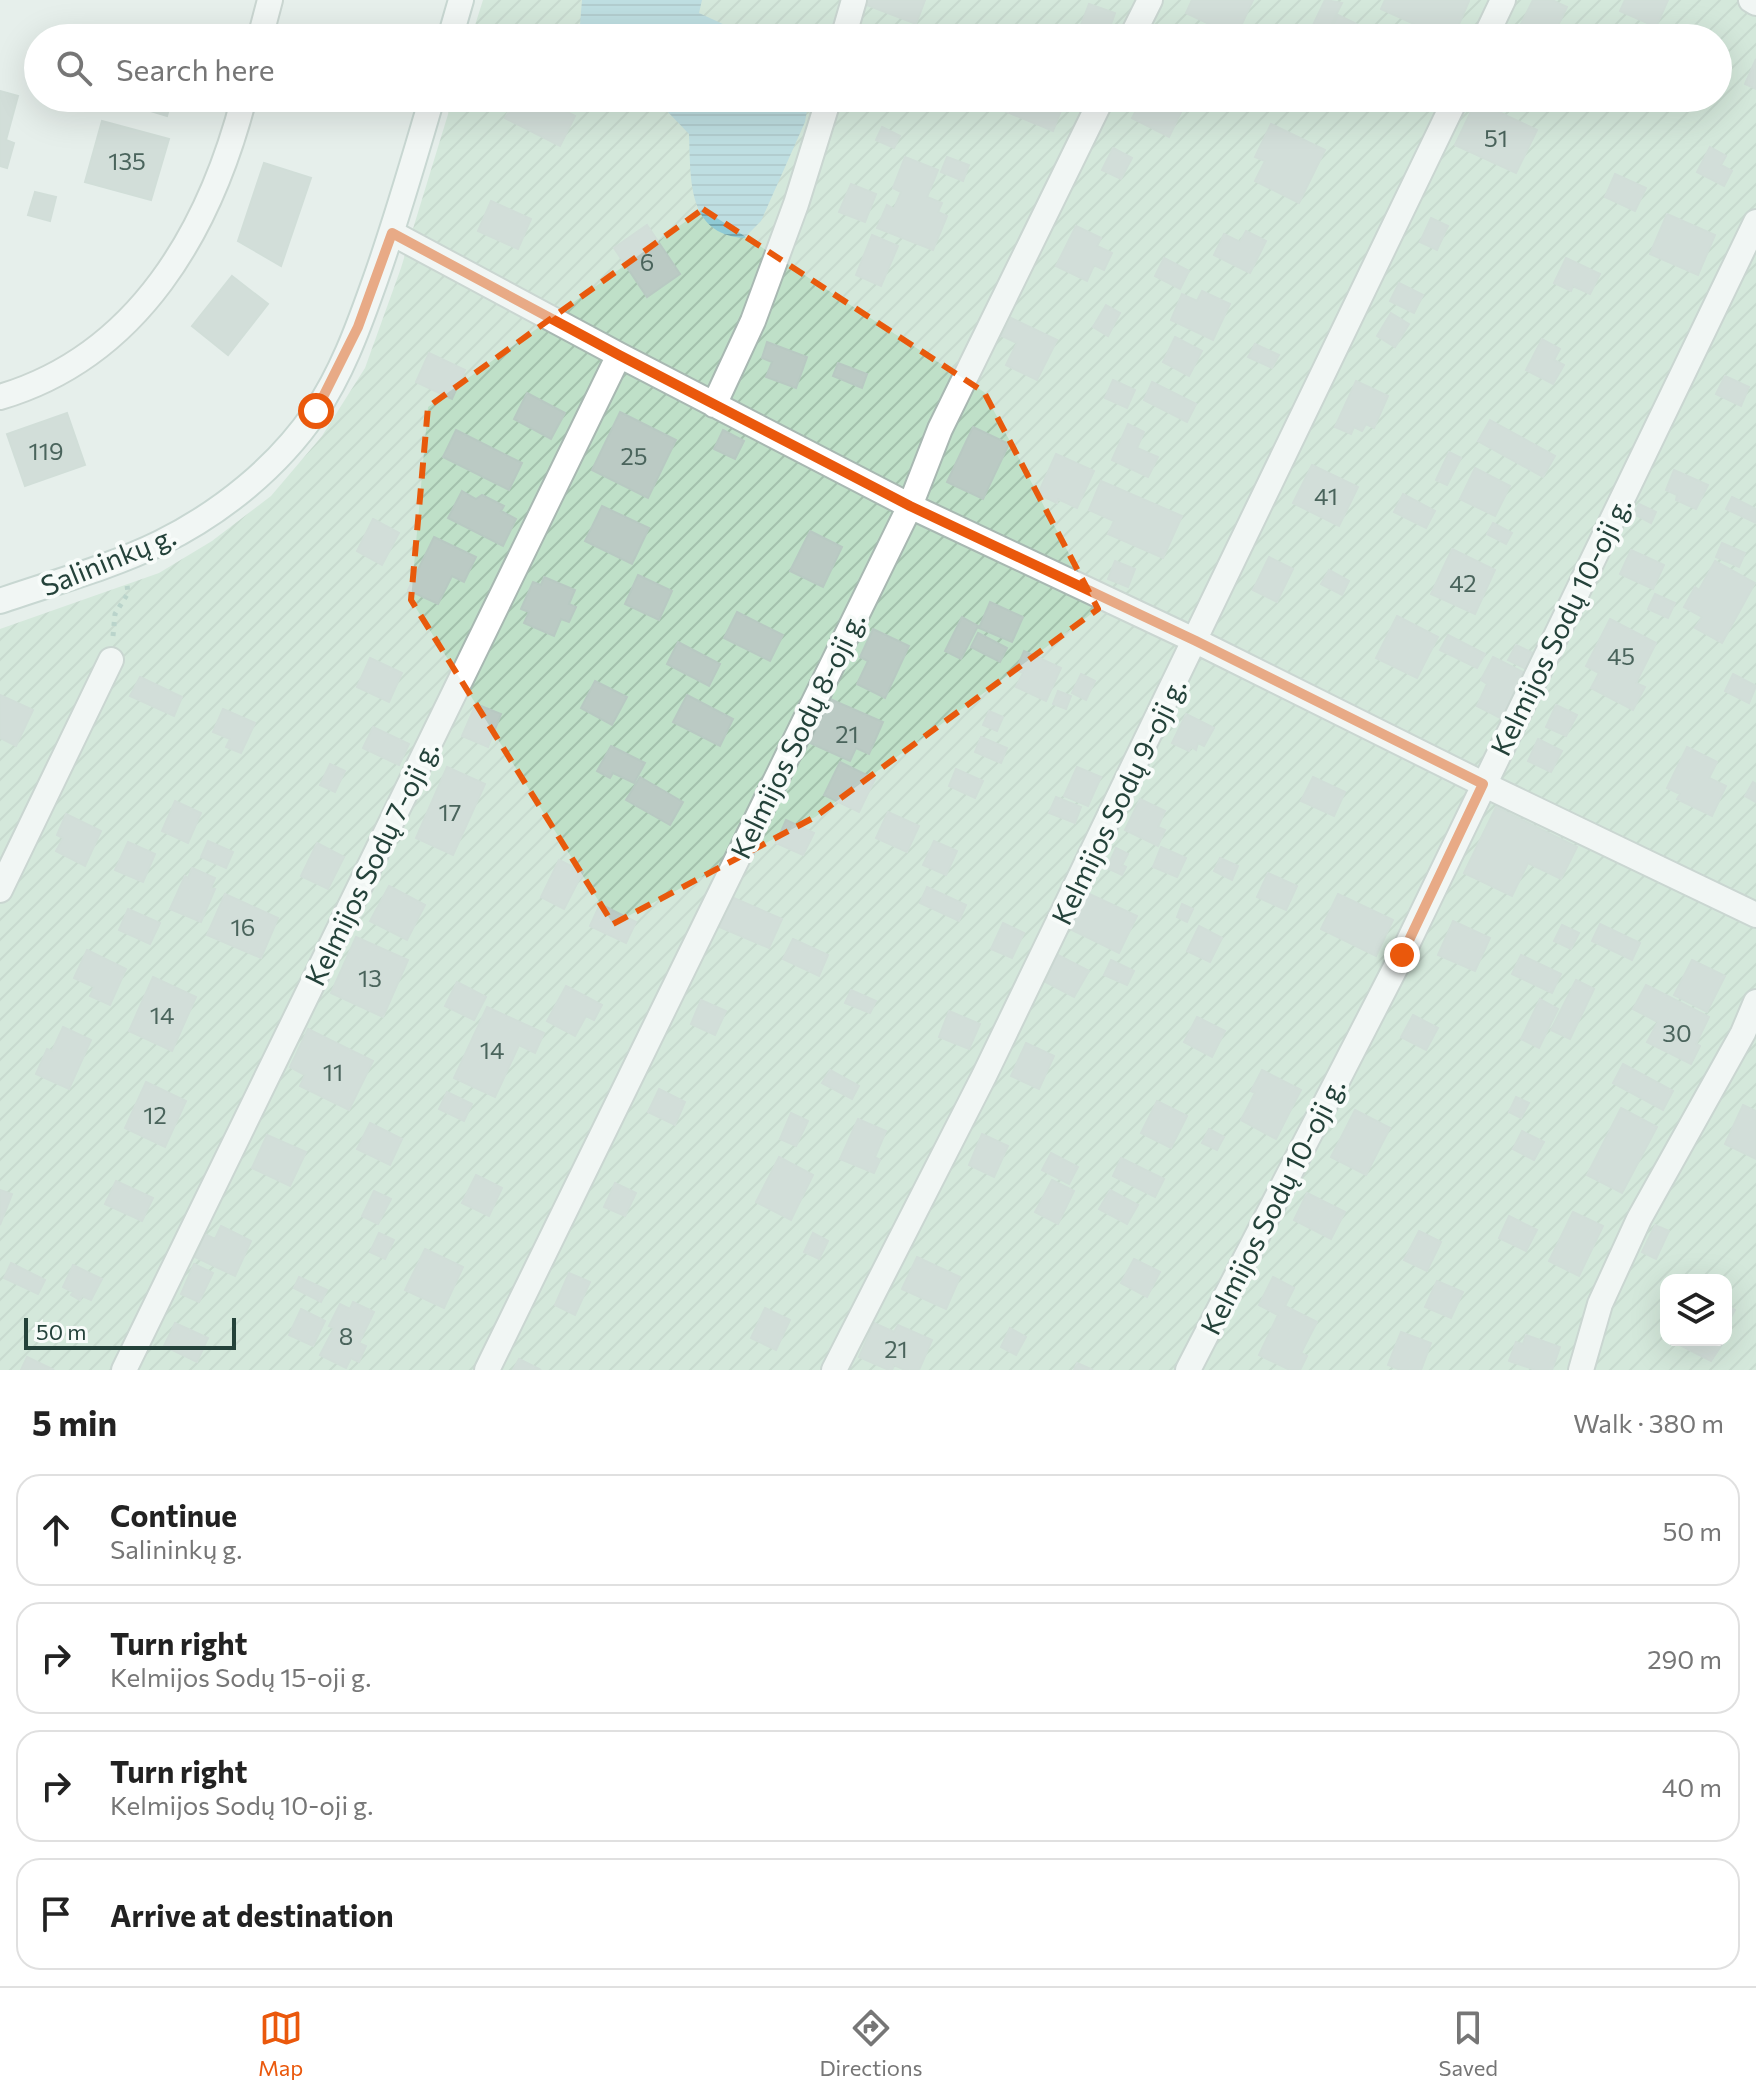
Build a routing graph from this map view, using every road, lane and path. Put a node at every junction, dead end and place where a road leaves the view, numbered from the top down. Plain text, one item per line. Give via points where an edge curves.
1 (270, 0) edge
2 (461, 0) edge
3 (854, 0) edge
4 (1150, 0) edge
5 (1503, 0) edge
6 (264, 24) edge
7 (454, 24) edge
8 (847, 24) edge
9 (1138, 24) edge
10 (1492, 24) edge
11 (240, 112) edge
12 (428, 112) edge
13 (825, 112) edge
14 (1095, 112) edge
15 (1449, 112) edge
16 (1756, 222) edge
17 (392, 233) junction
18 (619, 355) junction
19 (0, 397) edge
20 (714, 405) junction
21 (910, 506) junction
22 (125, 556) junction
23 (0, 601) edge
24 (1196, 641) junction
25 (111, 660) joint
26 (1483, 784) junction
27 (0, 890) edge
28 (1756, 915) edge
29 (1756, 1002) edge
30 (124, 1370) edge
31 (487, 1370) edge
32 (834, 1370) edge
33 (1188, 1370) edge
34 (1581, 1370) edge

1 - 6 street
2 - 7 street
3 - 8 street
4 - 9 street
5 - 10 street
11 - 19 street via 208,204 170,272 123,325 74,363
12 - 17 street, Salininkų g.
13 - 20 street via 753,321
14 - 21 street, Kelmijos Sodų 8-oji g. via 940,429
15 - 24 street, Kelmijos Sodų 9-oji g.
16 - 26 street, Kelmijos Sodų 10-oji g.
17 - 18 street
17 - 22 street, Salininkų g. via 335,377 287,447 249,485 200,521
18 - 20 street
18 - 30 street, Kelmijos Sodų 7-oji g.
20 - 21 street
21 - 24 street
21 - 31 street, Kelmijos Sodų 8-oji g.
22 - 23 street, Salininkų g.
22 - 25 path via 128,593 115,614
24 - 26 street
24 - 32 street, Kelmijos Sodų 9-oji g.
25 - 27 street
26 - 28 street
26 - 33 street, Kelmijos Sodų 10-oji g. via 1402,955
29 - 34 street via 1639,1219 1600,1304

